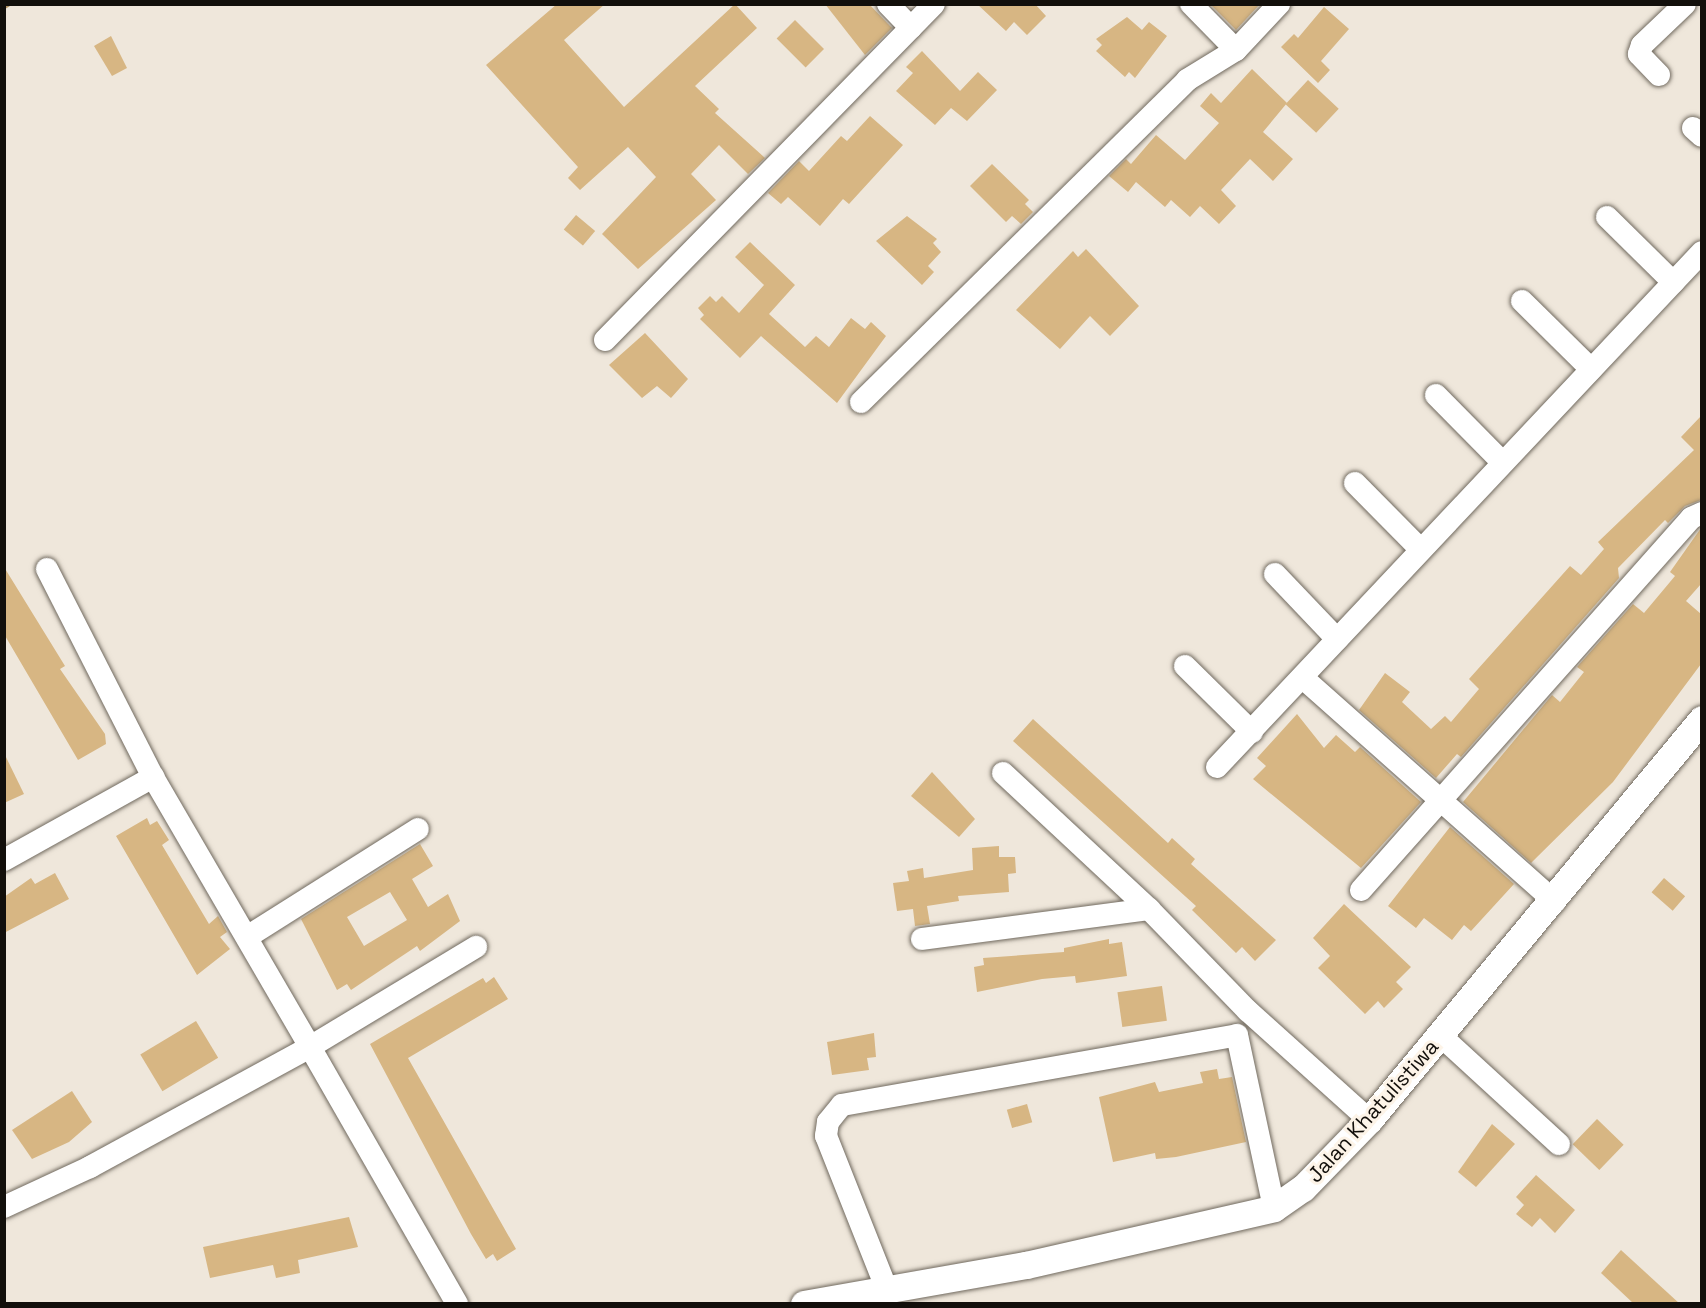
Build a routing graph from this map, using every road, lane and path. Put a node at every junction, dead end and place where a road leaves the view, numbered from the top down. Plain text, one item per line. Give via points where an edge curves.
1 (888, 4) edge
2 (934, 4) edge
3 (1191, 4) edge
4 (1279, 4) edge
5 (1685, 4) edge
6 (911, 28) junction
7 (1236, 50) junction
8 (1659, 75) dead end
9 (1606, 217) dead end
10 (1701, 252) edge
11 (1673, 282) junction
12 (1522, 301) dead end
13 (605, 340) dead end
14 (1590, 369) junction
15 (1436, 395) dead end
16 (861, 402) dead end
17 (1502, 462) junction
18 (1355, 483) dead end
19 (1701, 513) edge
20 (1420, 549) junction
21 (47, 569) dead end
22 (1275, 574) dead end
23 (1337, 639) junction
24 (1185, 666) dead end
25 (1303, 678) junction
26 (1701, 719) edge
27 (1252, 732) junction
28 (1217, 767) dead end
29 (1003, 773) dead end
30 (153, 777) junction
31 (1440, 801) junction
32 (418, 829) dead end
33 (4, 860) edge
34 (1361, 890) dead end
35 (1555, 902) junction
36 (1149, 909) junction
37 (247, 937) junction
38 (922, 939) dead end
39 (476, 947) dead end
40 (1248, 1011) junction
41 (1237, 1035) junction
42 (1441, 1036) junction
43 (310, 1047) junction
44 (1369, 1120) junction
45 (1559, 1144) dead end
46 (4, 1207) edge
47 (1274, 1208) junction
48 (888, 1290) junction
49 (458, 1304) edge
50 (804, 1304) edge

1 - 6 street
2 - 6 street
3 - 7 street
4 - 7 street
5 - 8 street via 1642,45 1639,54
6 - 13 street
7 - 16 street via 1187,80
9 - 11 street
10 - 11 street
11 - 14 street
12 - 14 street
14 - 17 street
15 - 17 street
17 - 20 street
18 - 20 street
19 - 31 street via 1691,518
20 - 23 street
21 - 30 street
22 - 23 street
23 - 25 street
24 - 27 street
25 - 27 street
25 - 31 street
26 - 35 street, Jalan Khatulistiwa
27 - 28 street
29 - 36 street
30 - 33 street
30 - 37 street
31 - 34 street
31 - 35 street
32 - 37 street
35 - 42 street, Jalan Khatulistiwa
36 - 38 street
36 - 40 street
37 - 43 street
39 - 43 street
40 - 41 street
40 - 44 street
41 - 47 street
41 - 48 street via 842,1105 828,1122 826,1136
42 - 44 street, Jalan Khatulistiwa
42 - 45 street
43 - 46 street via 90,1167
43 - 49 street
44 - 47 street, Jalan Khatulistiwa via 1303,1188
47 - 48 street, Jalan Khatulistiwa via 1026,1265
48 - 50 street, Jalan Khatulistiwa

